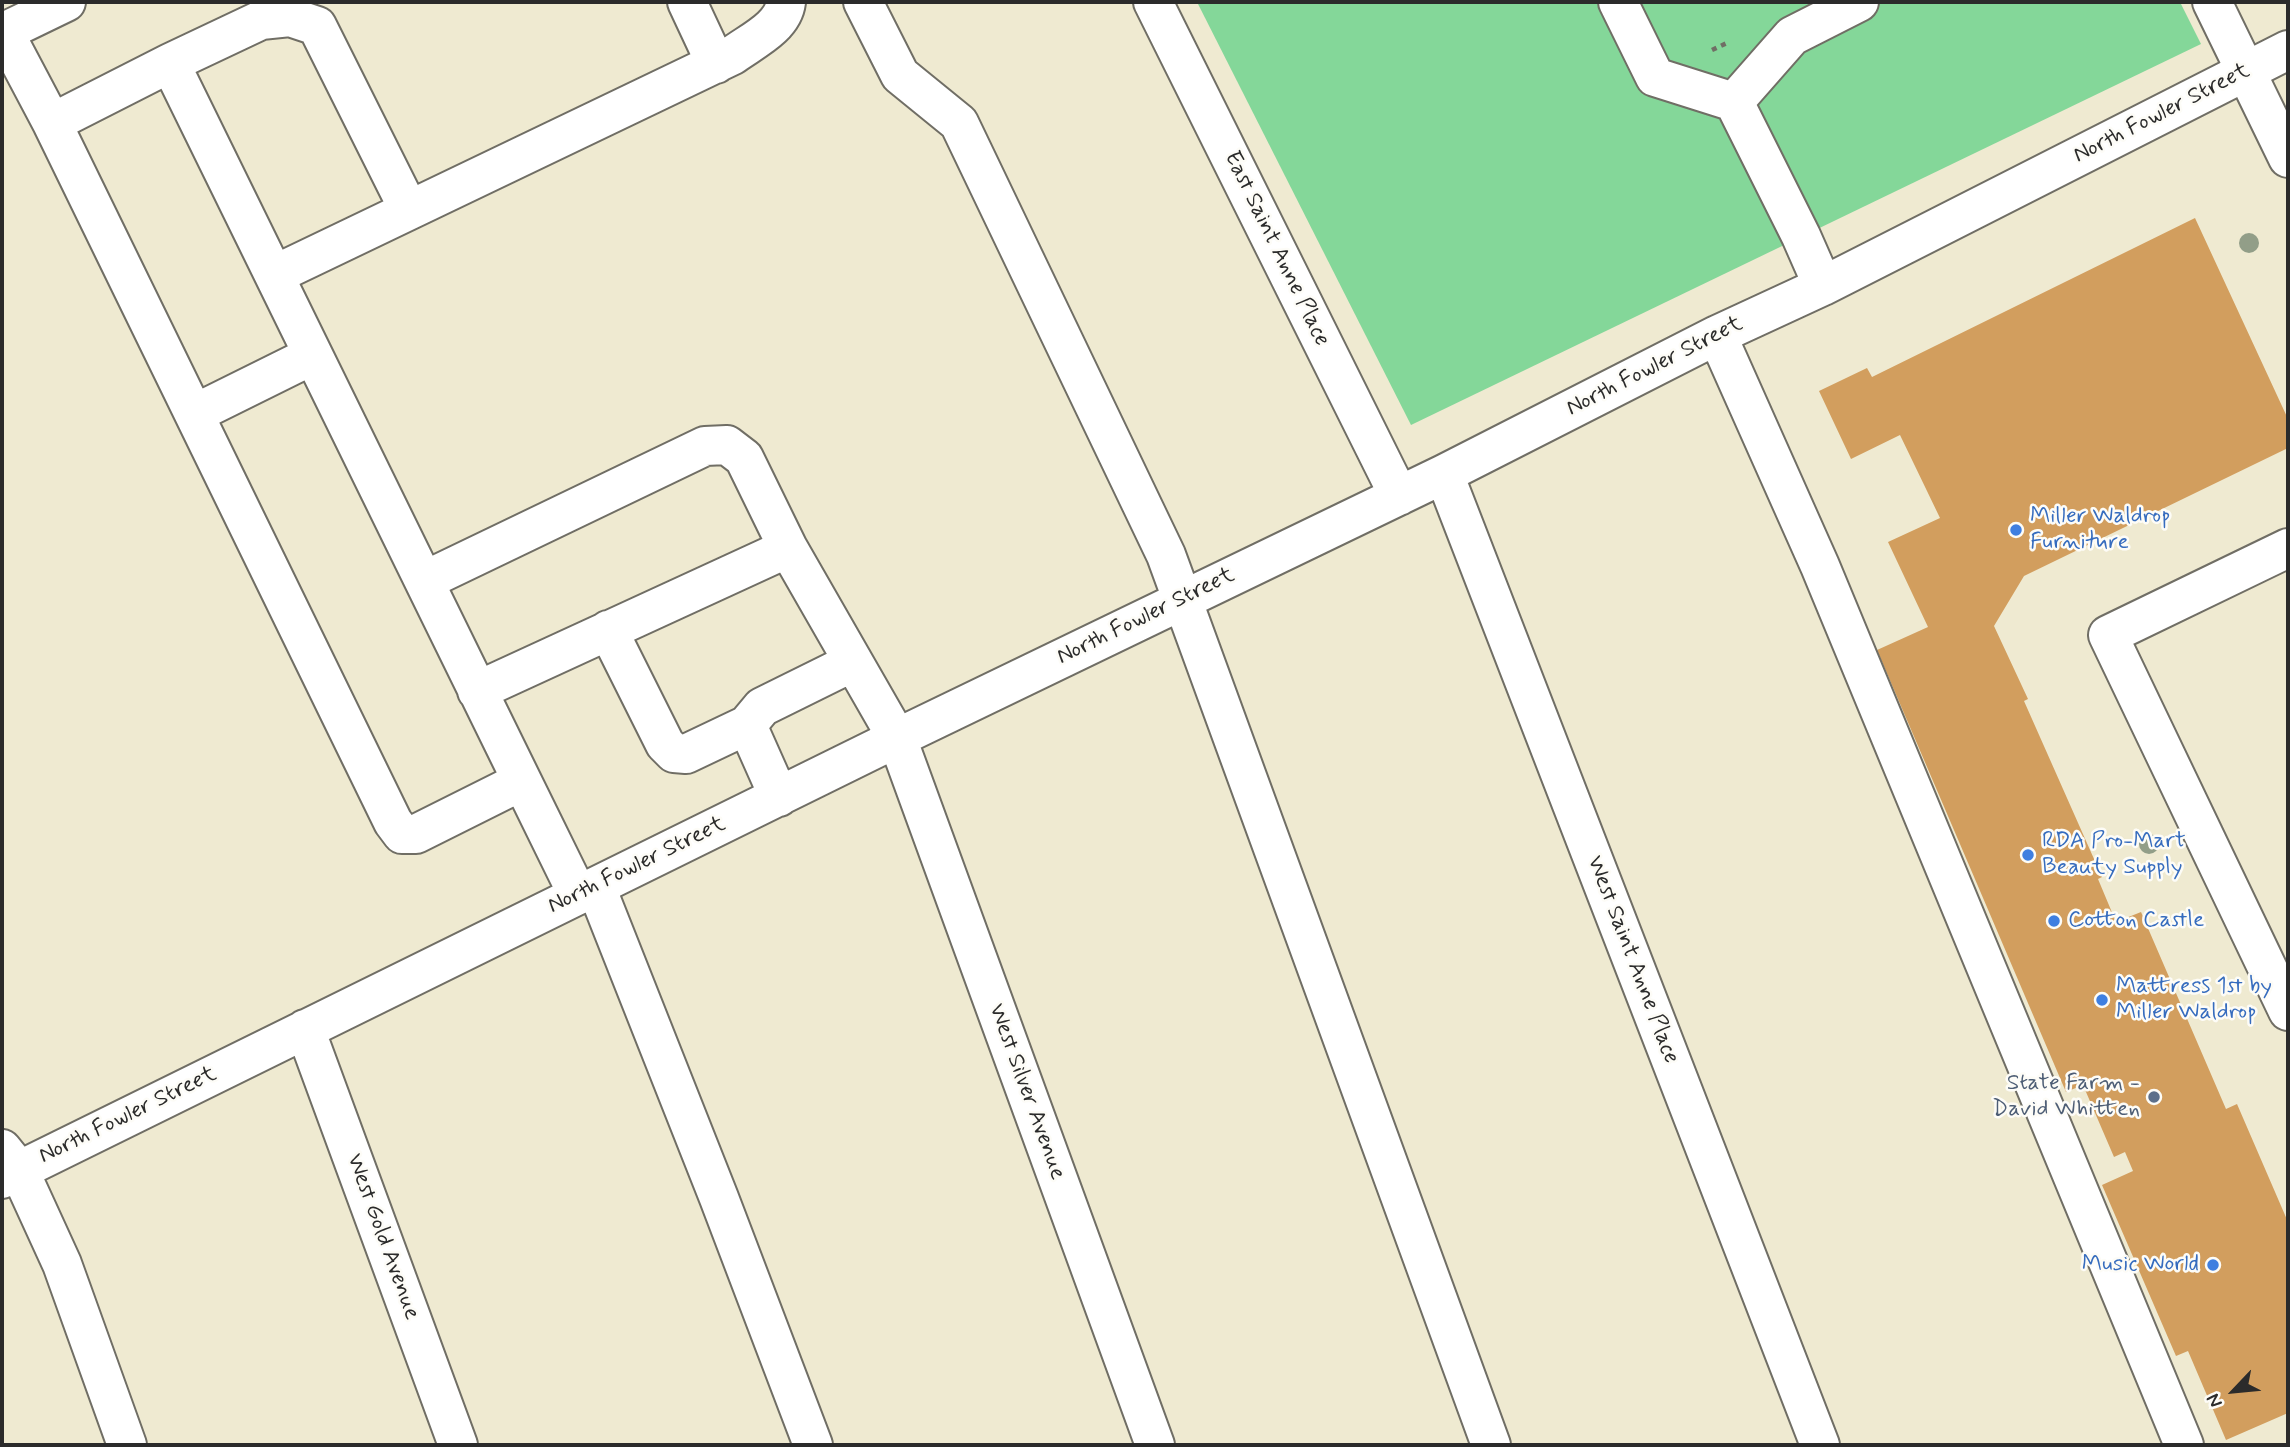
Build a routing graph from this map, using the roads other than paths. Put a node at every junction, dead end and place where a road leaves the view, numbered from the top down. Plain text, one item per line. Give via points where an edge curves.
1 (66, 2) edge
2 (687, 2) edge
3 (786, 2) edge
4 (863, 2) edge
5 (1153, 2) edge
6 (1618, 2) edge
7 (1859, 2) edge
8 (2212, 2) edge
9 (3, 33) edge
10 (2288, 50) edge
11 (170, 63) junction
12 (716, 64) junction
13 (2245, 71) junction
14 (1734, 103) junction
15 (52, 123) junction
16 (2288, 158) edge
17 (409, 210) junction
18 (274, 275) junction
19 (1823, 286) junction
20 (1717, 335) junction
21 (313, 355) junction
22 (194, 414) junction
23 (1444, 474) junction
24 (1399, 496) junction
25 (788, 548) junction
26 (2288, 548) edge
27 (424, 581) junction
28 (1181, 601) junction
29 (608, 630) junction
30 (853, 662) junction
31 (477, 691) junction
32 (747, 725) junction
33 (897, 738) junction
34 (522, 781) junction
35 (779, 797) junction
36 (587, 891) junction
37 (2288, 1011) edge
38 (305, 1029) junction
39 (8, 1166) edge
40 (127, 1445) edge
41 (458, 1445) edge
42 (813, 1445) edge
43 (1155, 1445) edge
44 (1491, 1445) edge
45 (1820, 1445) edge
46 (2184, 1445) edge

1 - 9 street
2 - 12 street
3 - 12 street via 778,23
4 - 28 street via 900,75 959,123 1166,555
5 - 24 street, East Saint Anne Place
6 - 14 street via 1655,77
7 - 14 street via 1792,36
8 - 13 street
9 - 15 street
10 - 13 street, North Fowler Street
11 - 15 street
11 - 17 street via 261,20 290,17 317,26
11 - 18 street
12 - 17 street
13 - 16 street
13 - 19 street, North Fowler Street
14 - 19 street
15 - 22 street
17 - 18 street
18 - 21 street
19 - 20 street, North Fowler Street
20 - 23 street, North Fowler Street
20 - 46 street via 1820,566
21 - 22 street
21 - 27 street
22 - 34 street via 402,834 416,834
23 - 24 street, North Fowler Street
23 - 45 street, West Saint Anne Place
24 - 28 street, North Fowler Street
25 - 27 street, West Silver Avenue via 744,458 727,445 705,446
25 - 29 street
25 - 30 street, West Silver Avenue
26 - 37 street via 2108,635
27 - 31 street
28 - 33 street, North Fowler Street
28 - 44 street
29 - 31 street
29 - 32 street via 665,744 674,753 686,754
30 - 32 street via 762,707
30 - 33 street, West Silver Avenue
31 - 34 street
32 - 35 street
33 - 35 street, North Fowler Street
33 - 43 street, West Silver Avenue
34 - 36 street
35 - 36 street, North Fowler Street
36 - 38 street, North Fowler Street
36 - 42 street via 719,1198
38 - 39 street, North Fowler Street
38 - 41 street, West Gold Avenue
39 - 40 street via 62,1264

